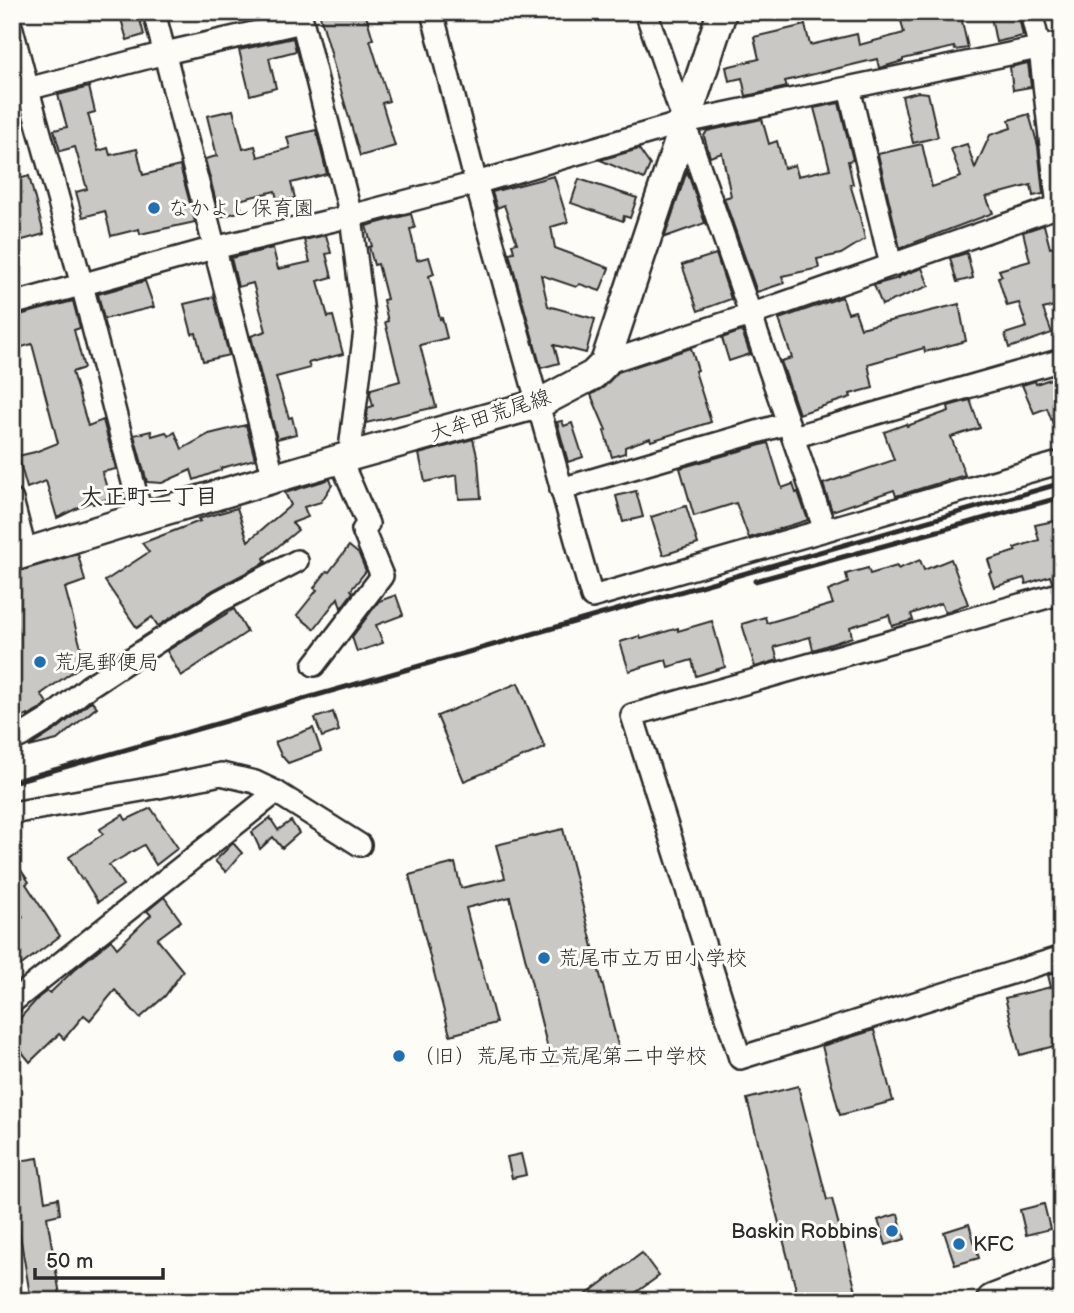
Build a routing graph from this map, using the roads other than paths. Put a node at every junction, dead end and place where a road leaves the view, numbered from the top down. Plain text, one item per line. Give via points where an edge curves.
1 (154, 12) edge
2 (432, 12) edge
3 (646, 12) edge
4 (722, 12) edge
5 (1031, 12) edge
6 (301, 17) edge
7 (12, 29) edge
8 (1062, 43) edge
9 (1040, 49) junction
10 (165, 53) junction
11 (849, 88) junction
12 (20, 91) edge
13 (685, 122) junction
14 (476, 183) junction
15 (1061, 208) edge
16 (351, 216) junction
17 (214, 248) junction
18 (891, 265) junction
19 (82, 285) junction
20 (12, 304) edge
21 (750, 315) junction
22 (1062, 360) edge
23 (605, 363) junction
24 (538, 404) junction
25 (790, 430) junction
26 (344, 458) junction
27 (1062, 462) edge
28 (274, 479) junction
29 (561, 489) junction
30 (12, 500) edge
31 (142, 517) junction
32 (825, 530) junction
33 (19, 556) edge
34 (297, 561) dead end
35 (1062, 593) edge
36 (314, 665) dead end
37 (12, 740) edge
38 (276, 792) junction
39 (12, 813) edge
40 (360, 845) dead end
41 (1062, 957) edge
42 (12, 1002) edge
43 (1062, 1274) edge
44 (993, 1301) edge

1 - 10 street
2 - 14 street
3 - 13 street
4 - 13 main road
5 - 9 street
6 - 10 street
6 - 16 street
7 - 12 street
8 - 9 street
9 - 11 street
9 - 15 street
10 - 12 street
10 - 17 street
11 - 13 street
11 - 18 street
12 - 19 street
13 - 14 street
13 - 21 street
13 - 23 main road
14 - 16 street
14 - 24 street
15 - 18 street
16 - 17 street
16 - 26 street via 365,330
17 - 19 street
17 - 28 street
18 - 21 street
19 - 20 street
19 - 31 street
21 - 23 street
21 - 25 street
22 - 25 street
23 - 24 main road, 大牟田荒尾線 via 593,375
24 - 26 main road, 大牟田荒尾線
24 - 29 street
25 - 29 street
25 - 32 street
26 - 28 main road, 大牟田荒尾線
26 - 36 street via 368,524 363,530 382,576
27 - 32 street
28 - 31 main road, 大牟田荒尾線
29 - 32 street via 592,597
30 - 33 street
31 - 33 main road, 大牟田荒尾線
34 - 37 street via 220,601
35 - 41 street via 632,715 740,1058
38 - 39 street via 221,774
38 - 40 street
38 - 42 street
43 - 44 highway

